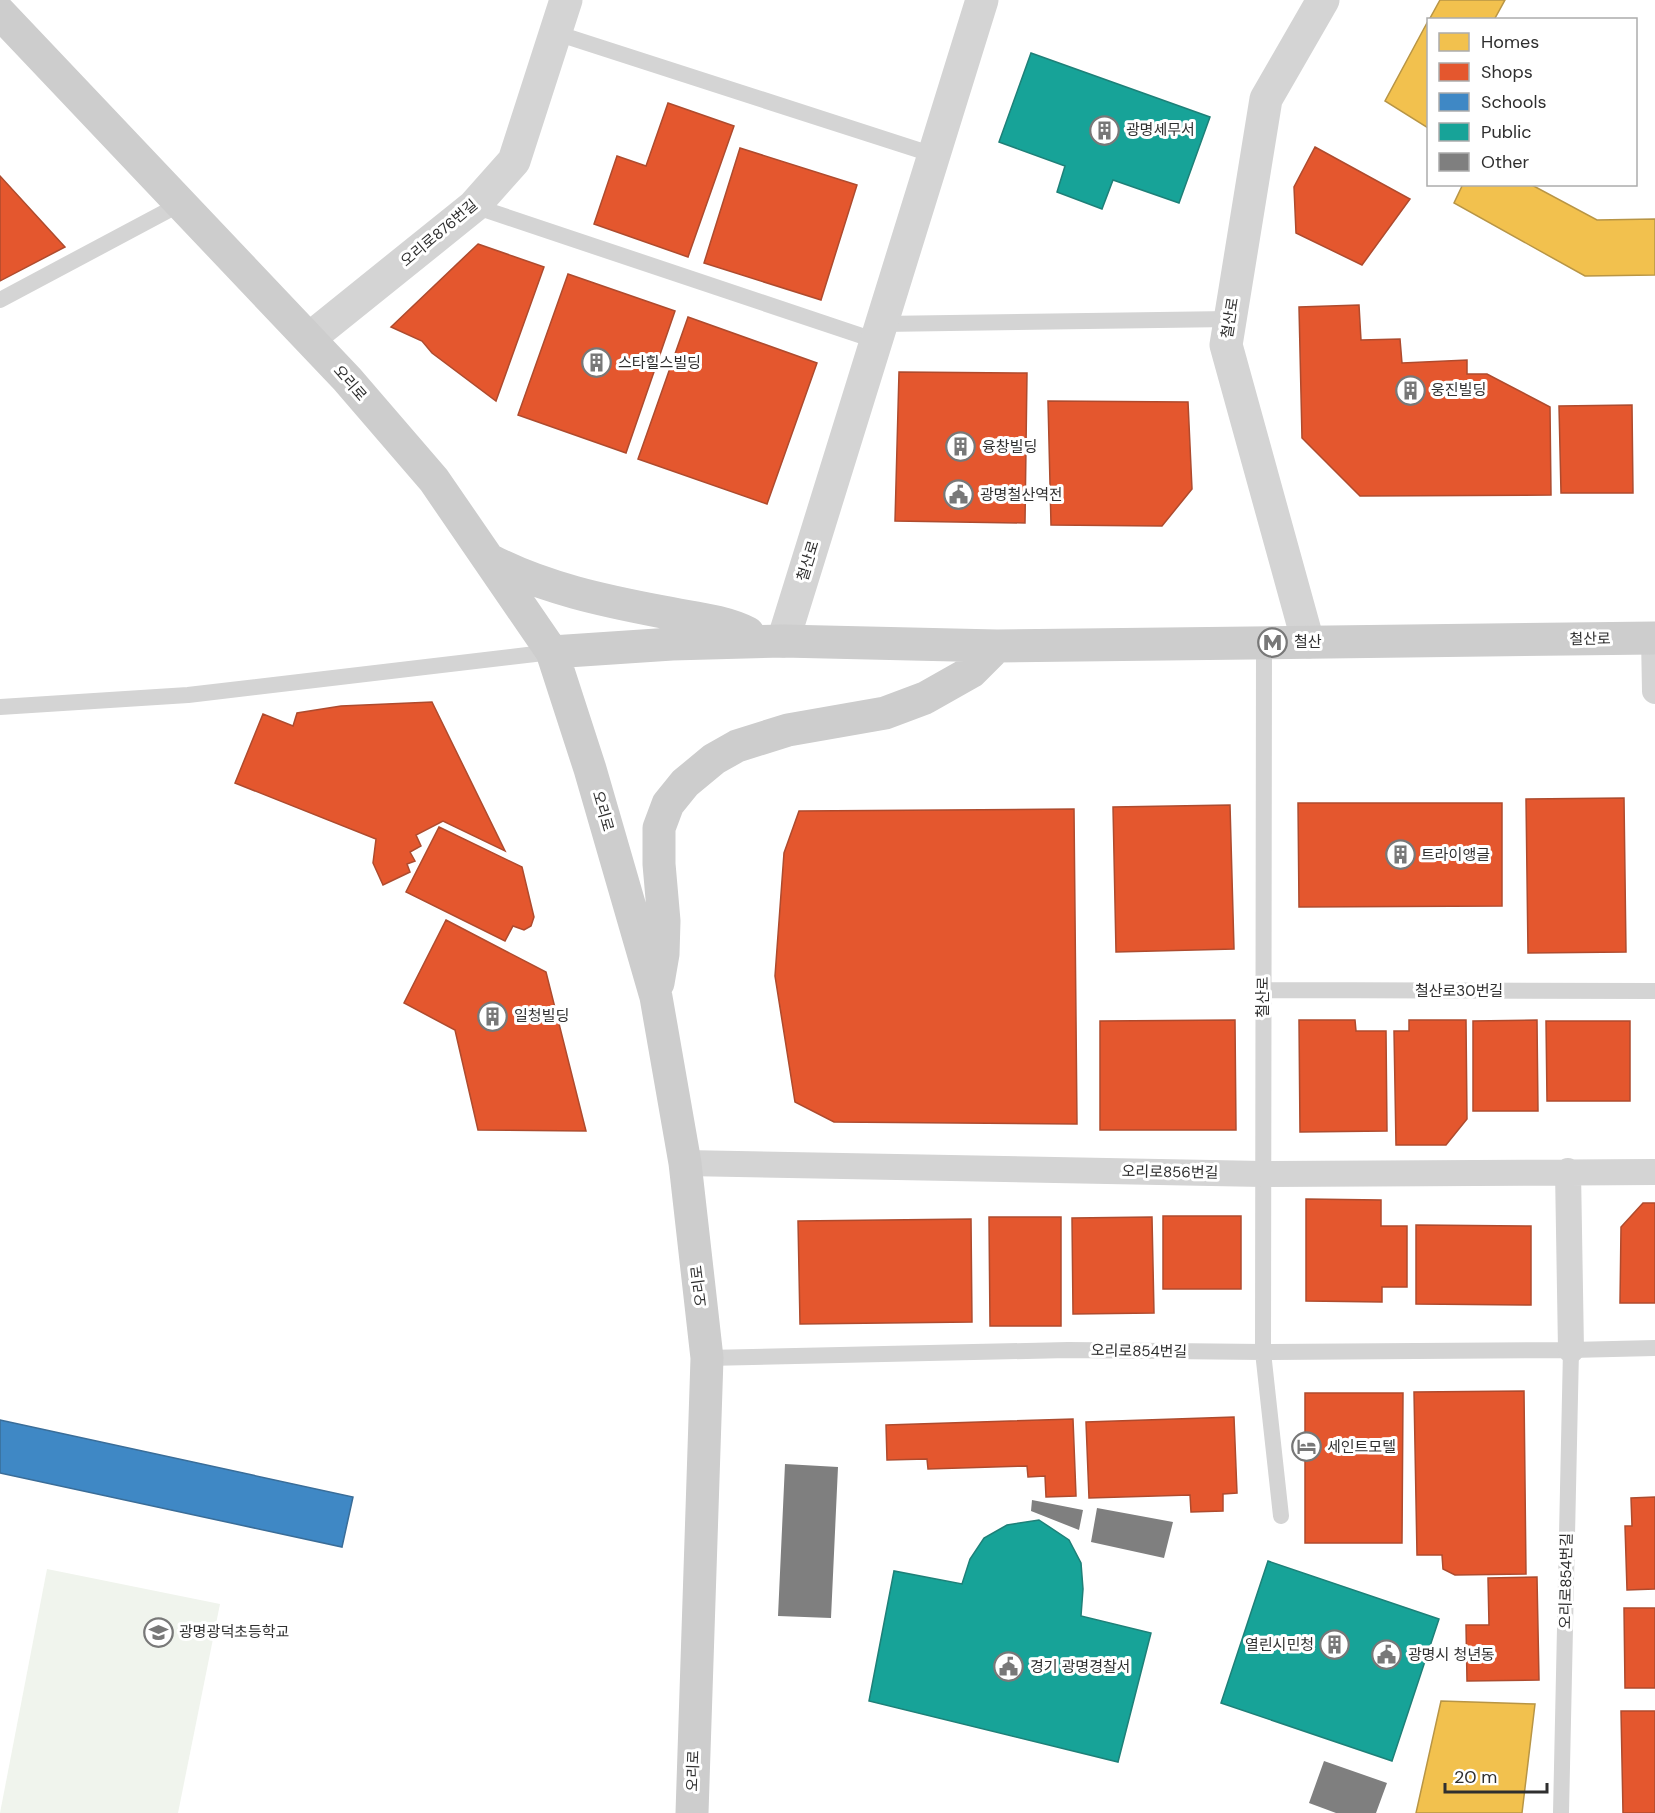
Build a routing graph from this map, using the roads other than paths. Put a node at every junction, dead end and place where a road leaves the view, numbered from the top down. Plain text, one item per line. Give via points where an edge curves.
1 (566, 0) edge
2 (982, 0) edge
3 (1323, 0) edge
4 (0, 13) edge
5 (556, 33) junction
6 (934, 155) junction
7 (182, 203) junction
8 (474, 206) junction
9 (0, 300) edge
10 (1230, 319) junction
11 (879, 332) junction
12 (310, 338) junction
13 (489, 559) junction
14 (1655, 638) edge
15 (775, 642) junction
16 (1264, 642) junction
17 (1308, 642) junction
18 (997, 646) junction
19 (552, 652) junction
20 (1655, 691) edge
21 (0, 707) edge
22 (1263, 990) junction
23 (1655, 991) edge
24 (656, 997) junction
25 (685, 1163) junction
26 (1568, 1171) junction
27 (1655, 1172) edge
28 (1263, 1174) junction
29 (1655, 1348) edge
30 (1571, 1350) junction
31 (1263, 1352) junction
32 (707, 1358) junction
33 (1281, 1516) dead end
34 (694, 1752) junction
35 (692, 1813) edge
36 (712, 1813) edge
37 (1561, 1813) edge

1 - 5 street, 오리로876번길
2 - 6 street, 철산로
3 - 10 street, 철산로 via 1266,99
4 - 7 main road, 오리로
5 - 6 lane
5 - 8 street, 오리로876번길 via 514,161
6 - 11 street, 철산로
7 - 9 lane
7 - 12 main road, 오리로
8 - 11 lane
8 - 12 street, 오리로876번길
10 - 11 lane
10 - 17 street, 철산로 via 1226,345
11 - 15 street, 철산로
12 - 13 main road, 오리로 via 434,480
13 - 15 main road via 540,582 733,625
13 - 19 main road, 오리로
14 - 17 main road, 철산로
14 - 20 street
15 - 18 main road, 철산로
15 - 19 main road, 철산로
16 - 17 main road, 철산로
16 - 18 main road, 철산로
16 - 22 lane, 철산로
18 - 24 main road via 971,672 925,698 885,713 788,730 737,746 685,783 668,804 659,828 664,921
19 - 21 lane via 188,695
19 - 24 main road, 오리로
22 - 23 lane, 철산로30번길
22 - 28 lane, 철산로
24 - 25 main road, 오리로
25 - 28 street, 오리로856번길
25 - 32 main road, 오리로
26 - 27 street, 오리로856번길
26 - 28 street, 오리로856번길
26 - 30 street
28 - 31 lane, 철산로
29 - 30 lane, 오리로854번길
30 - 31 lane, 오리로854번길
30 - 37 lane, 오리로854번길
31 - 32 lane, 오리로854번길 via 1068,1350
31 - 33 lane, 철산로
32 - 34 main road, 오리로
34 - 35 main road, 오리로
34 - 36 main road

